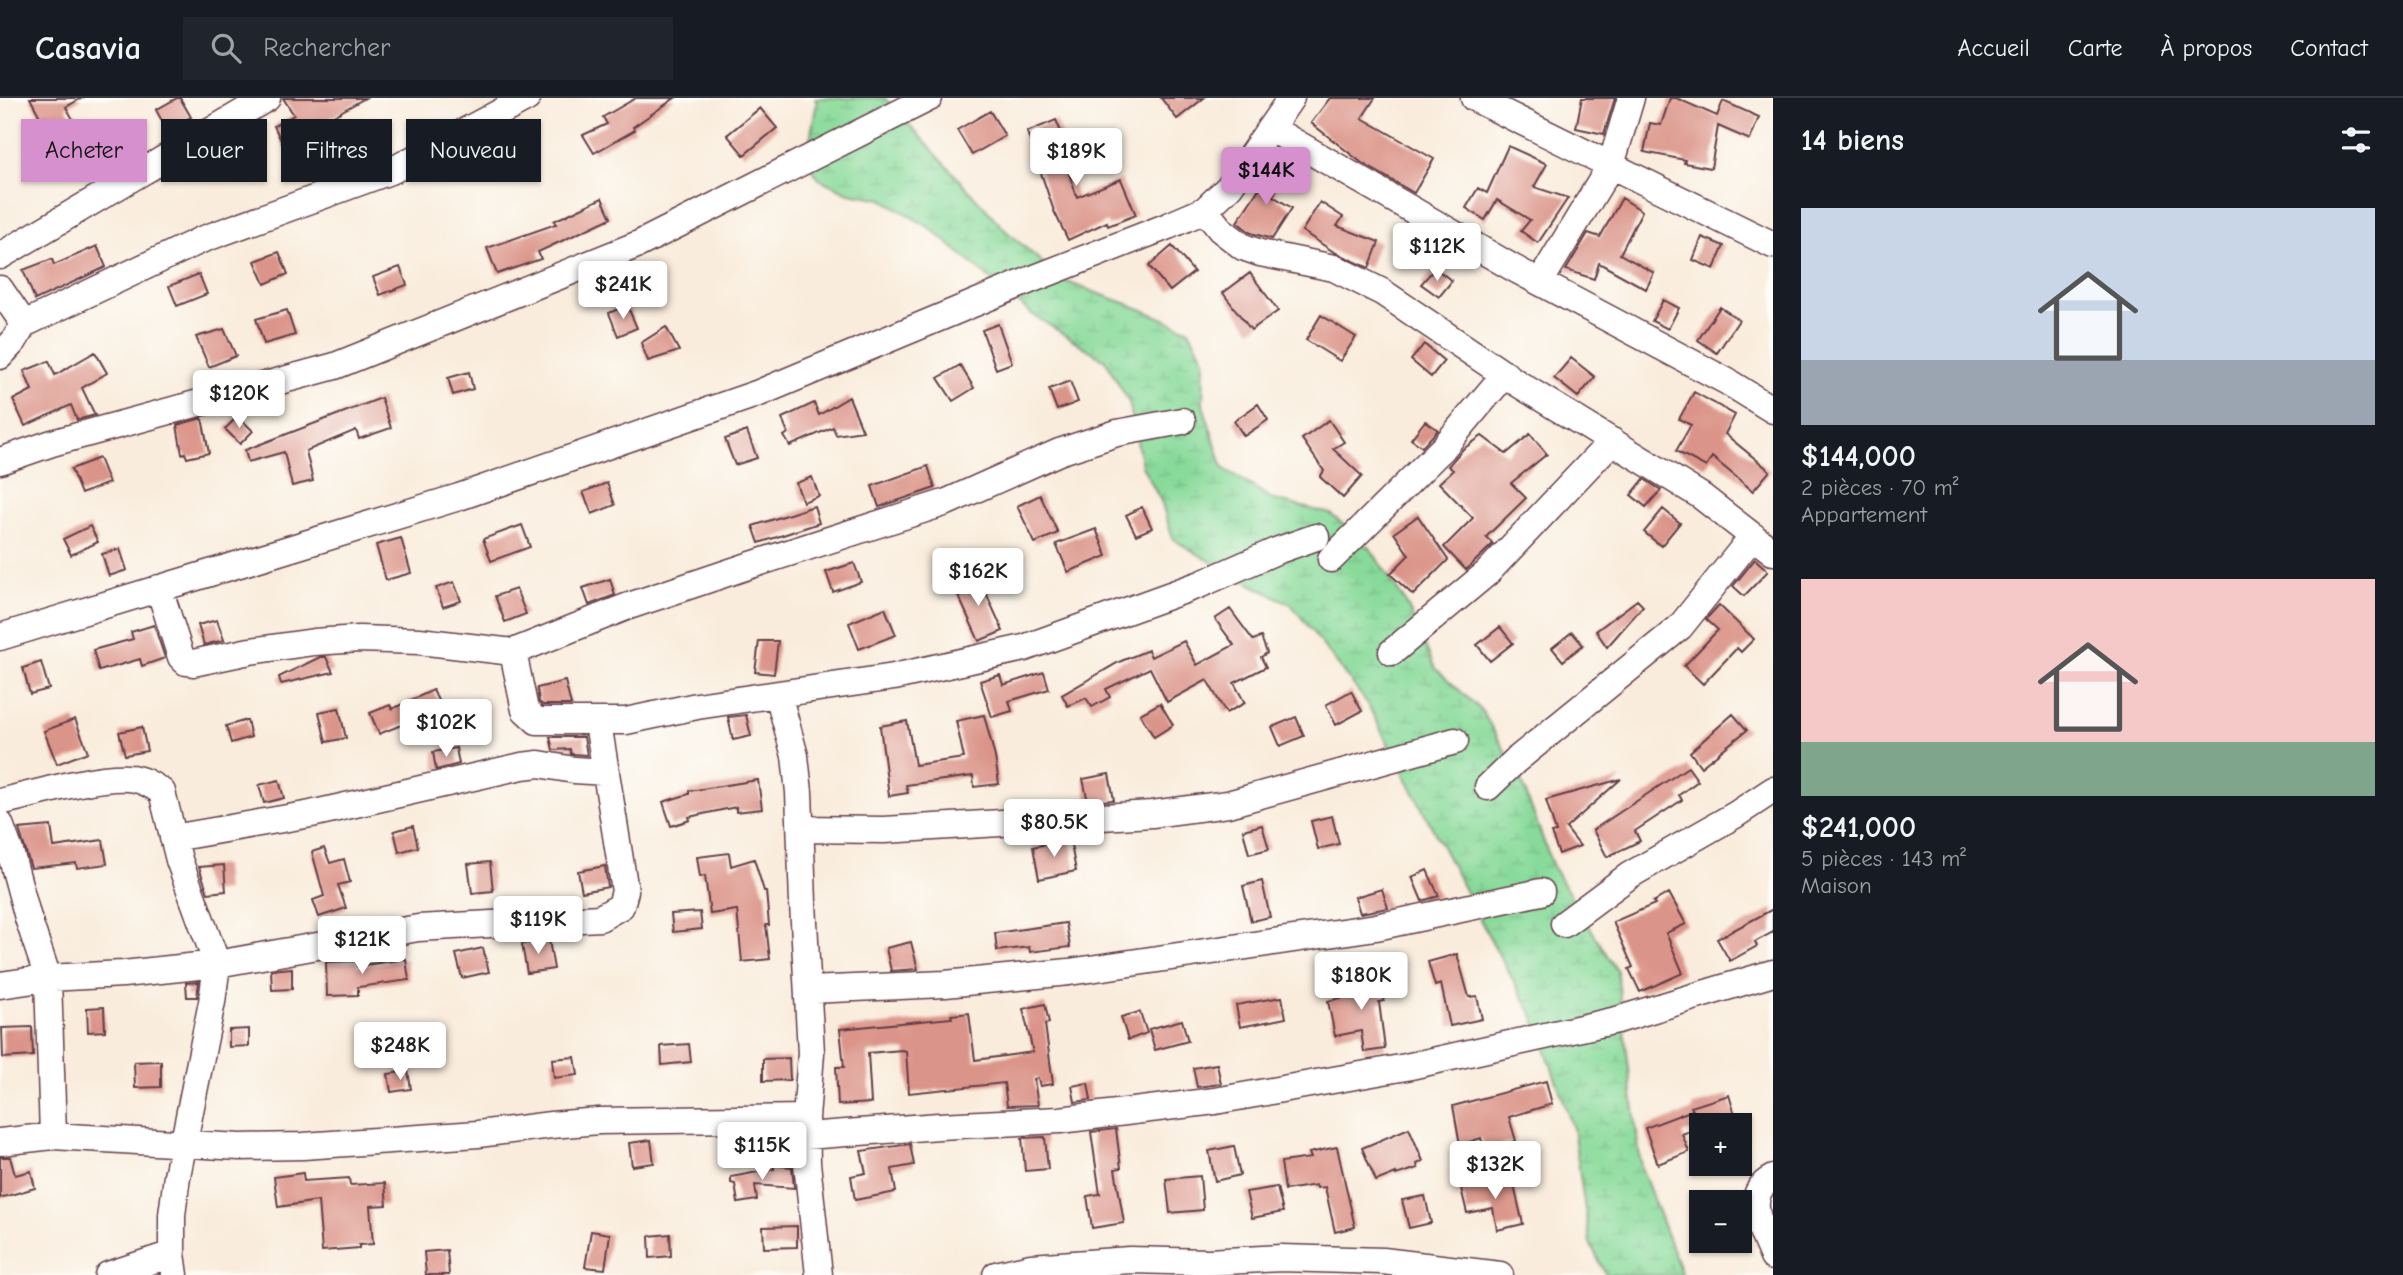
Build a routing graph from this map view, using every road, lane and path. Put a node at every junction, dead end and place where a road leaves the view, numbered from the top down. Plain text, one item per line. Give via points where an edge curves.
1 (267, 98) edge
2 (527, 98) edge
3 (929, 98) edge
4 (1291, 98) edge
5 (1474, 98) edge
6 (1631, 98) edge
7 (1270, 128) junction
8 (1611, 165) junction
9 (1205, 210) junction
10 (1773, 245) edge
11 (0, 256) edge
12 (1540, 282) junction
13 (0, 289) edge
14 (24, 324) junction
15 (0, 356) edge
16 (1504, 374) junction
17 (1773, 410) edge
18 (1182, 421) dead end
19 (1612, 441) junction
20 (0, 461) edge
21 (1316, 537) dead end
22 (1763, 544) edge
23 (1331, 559) dead end
24 (159, 588) junction
25 (0, 637) edge
26 (513, 652) junction
27 (1392, 652) dead end
28 (778, 694) junction
29 (598, 723) junction
30 (1455, 741) dead end
31 (606, 772) junction
32 (1488, 787) dead end
33 (1773, 790) edge
34 (0, 802) edge
35 (0, 824) edge
36 (801, 829) junction
37 (173, 838) junction
38 (1541, 892) dead end
39 (1564, 924) dead end
40 (216, 964) junction
41 (1773, 973) edge
42 (48, 978) junction
43 (0, 985) edge
44 (809, 990) junction
45 (806, 1127) junction
46 (53, 1136) junction
47 (0, 1142) edge
48 (184, 1143) junction
49 (1773, 1178) edge
50 (1773, 1257) edge
51 (174, 1264) edge
52 (1383, 1268) edge
53 (108, 1275) edge
54 (819, 1275) edge
55 (996, 1275) edge
56 (1500, 1275) edge

1 - 11 street
2 - 14 street via 393,170 201,240
3 - 20 street via 639,244 335,366
4 - 7 street
5 - 8 street
6 - 8 street
7 - 9 street via 1230,186
7 - 12 street
8 - 10 street
8 - 12 street
9 - 16 street via 1243,247 1334,268 1382,292
9 - 24 street via 759,393 459,498
12 - 17 street
13 - 14 street
14 - 15 street
16 - 19 street
16 - 23 street via 1443,447
18 - 26 street via 1117,433 1059,452 947,502 650,599
19 - 22 street via 1701,496
19 - 27 street via 1487,573
21 - 28 street via 1024,648 894,677
22 - 32 street via 1680,628
24 - 25 street
24 - 26 street via 186,662 359,639
26 - 29 street via 523,703 531,716 537,721
28 - 29 street
28 - 36 street via 795,756
29 - 31 street
30 - 36 street via 1228,804 1152,814 884,830
31 - 37 street via 522,766 311,814
31 - 40 street via 625,891 621,906 600,918 418,928
33 - 39 street via 1630,875
34 - 37 street via 87,782 128,778 162,792
35 - 42 street
36 - 44 street
37 - 40 street
38 - 44 street via 1376,927 1069,972
40 - 42 street
40 - 48 street
41 - 45 street via 1617,1020 1406,1067 1215,1101 1060,1120
42 - 43 street
42 - 46 street
44 - 45 street
45 - 48 street via 599,1121 303,1146
45 - 54 street
46 - 47 street
46 - 48 street
48 - 51 street via 172,1215
49 - 50 street via 1755,1195 1754,1209
51 - 53 street
52 - 55 street via 1281,1258 1130,1260 1031,1267
52 - 56 street

